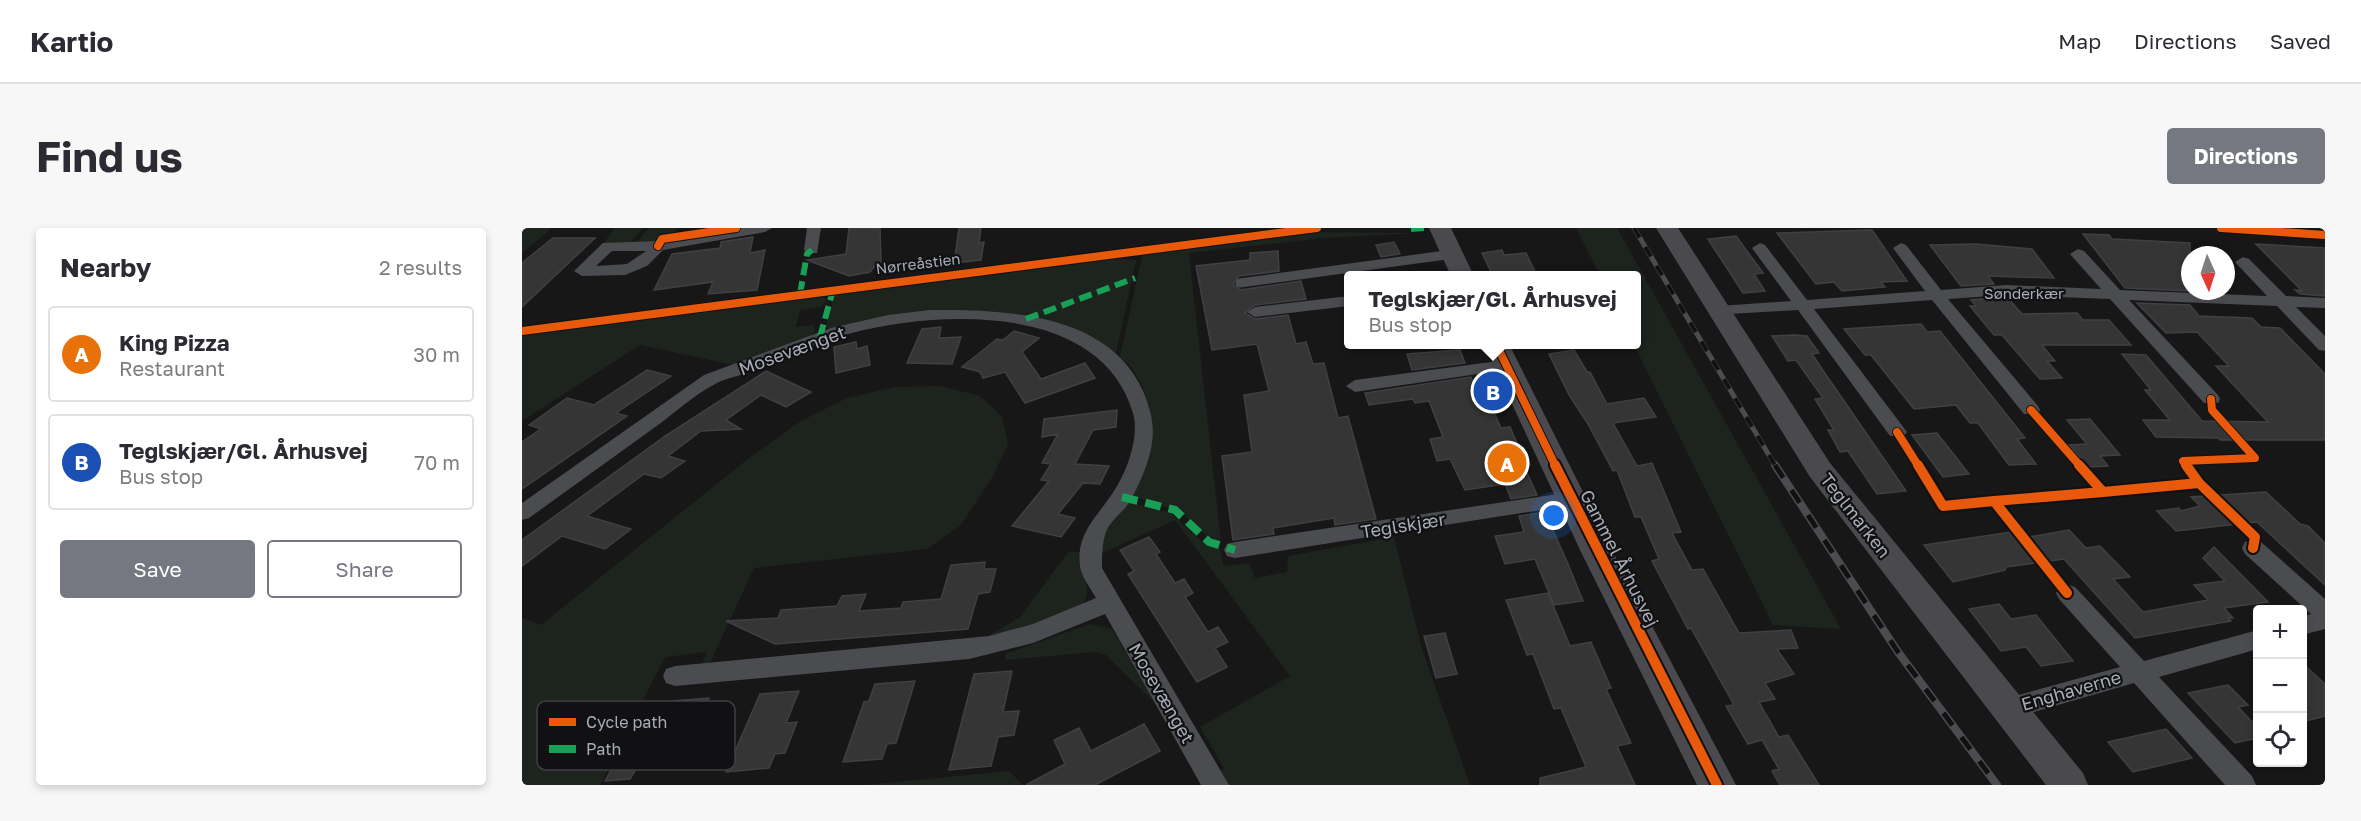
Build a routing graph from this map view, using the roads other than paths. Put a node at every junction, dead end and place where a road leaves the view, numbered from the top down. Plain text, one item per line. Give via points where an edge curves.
1 (765, 228) edge
2 (814, 228) edge
3 (1440, 228) edge
4 (1667, 228) edge
5 (658, 246) dead end
6 (1760, 248) dead end
7 (1901, 248) dead end
8 (812, 250) dead end
9 (1453, 254) junction
10 (2078, 254) dead end
11 (2243, 262) dead end
12 (1461, 271) edge
13 (1240, 283) dead end
14 (1936, 295) junction
15 (2112, 295) junction
16 (1344, 302) edge
17 (2280, 302) junction
18 (2325, 303) edge
19 (1801, 305) junction
20 (1719, 311) junction
21 (1256, 312) dead end
22 (2325, 346) edge
23 (1501, 355) edge
24 (1355, 386) dead end
25 (2211, 399) dead end
26 (2031, 410) dead end
27 (1897, 432) dead end
28 (1572, 500) junction
29 (522, 513) edge
30 (2253, 548) dead end
31 (1235, 550) dead end
32 (2067, 593) dead end
33 (1109, 602) junction
34 (2325, 612) edge
35 (2325, 620) edge
36 (2307, 625) edge
37 (2253, 640) edge
38 (2136, 672) junction
39 (675, 676) dead end
40 (2007, 709) junction
41 (1215, 785) edge
42 (1717, 785) edge
43 (2069, 785) edge
44 (2242, 785) edge

1 - 5 street
2 - 8 street
3 - 9 street
4 - 20 street, Teglmarken
6 - 19 street
7 - 14 street
9 - 12 street
9 - 13 lane
10 - 15 street
11 - 17 street
14 - 15 street, Sønderkær via 2006,290
14 - 19 street, Sønderkær
14 - 26 street
15 - 17 street, Sønderkær
15 - 25 street
16 - 21 street
17 - 18 street, Sønderkær
17 - 22 street
19 - 20 street, Sønderkær
19 - 27 street
20 - 40 street, Teglmarken via 1820,470
23 - 24 street, Gammel Århusvej
23 - 28 street, Gammel Århusvej
28 - 31 street, Teglskjær
28 - 42 street, Gammel Århusvej
29 - 33 street, Mosevænget via 707,380 798,344 853,327 901,319 958,315 1026,319 1091,342 1116,361 1133,383 1143,415 1144,438 1134,471 1122,497 1097,528 1091,549 1091,568
30 - 34 street
32 - 38 street, Enghaverne
33 - 39 street via 1053,629 969,649
33 - 41 street, Mosevænget
35 - 36 street
37 - 38 street, Enghaverne
38 - 40 street, Enghaverne
38 - 44 street, Enghaverne
40 - 43 street, Teglmarken

